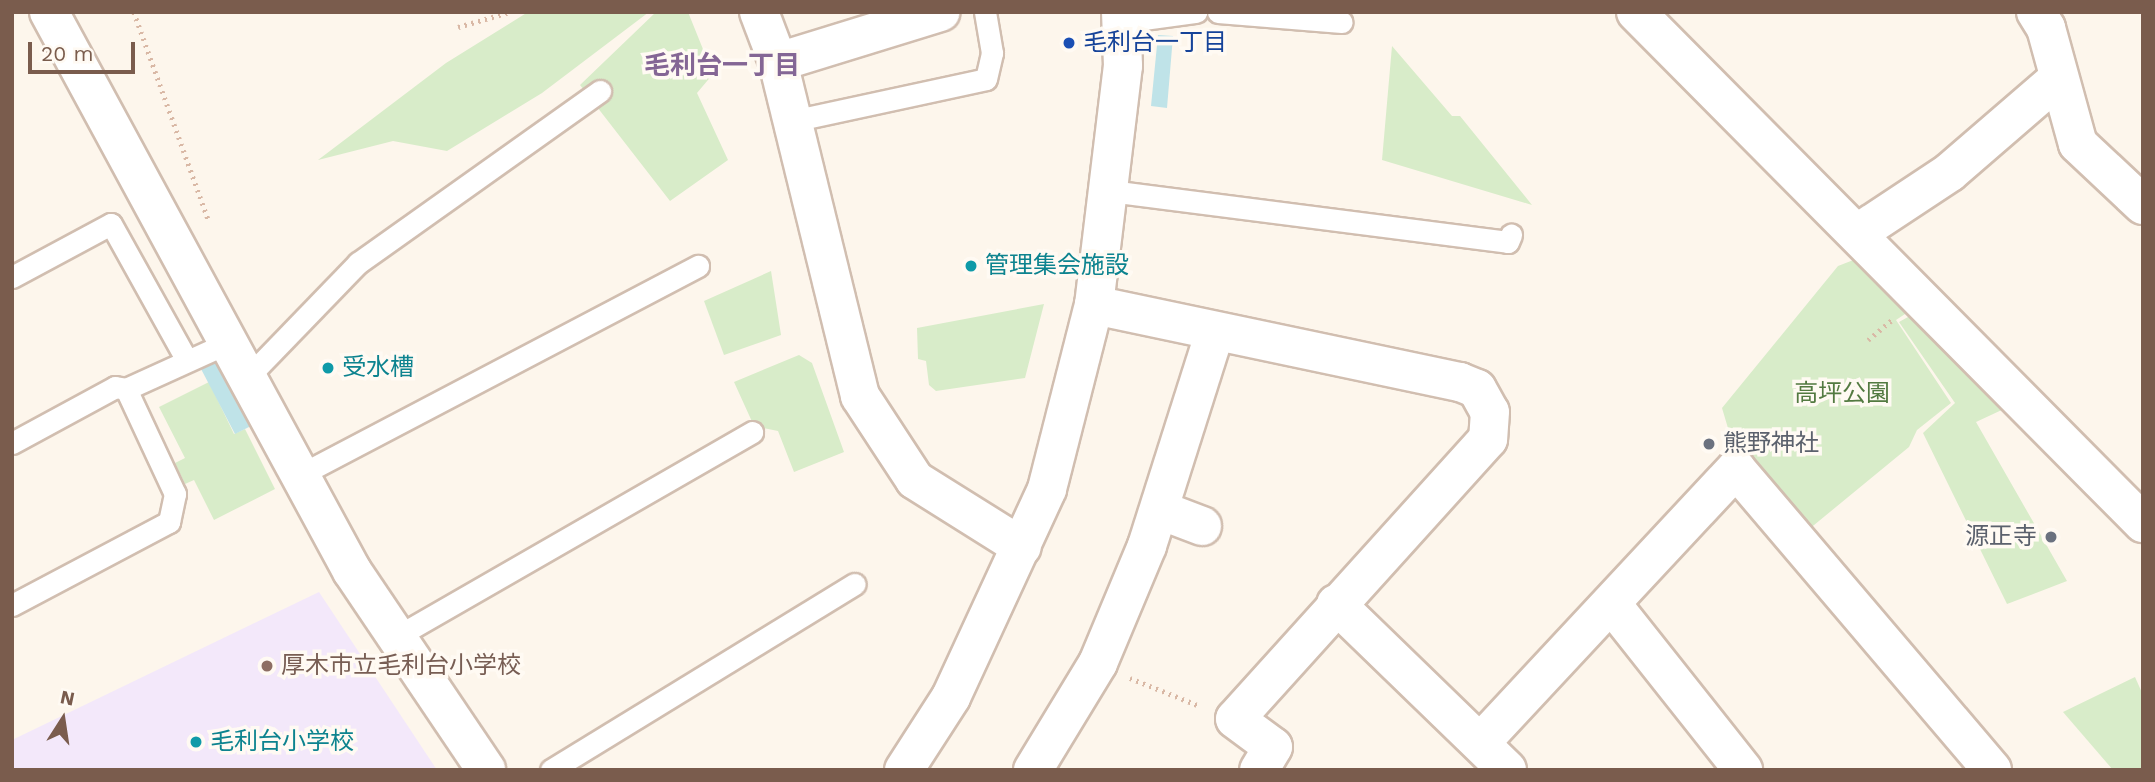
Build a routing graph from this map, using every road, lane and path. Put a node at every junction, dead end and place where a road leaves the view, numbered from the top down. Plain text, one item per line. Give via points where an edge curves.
1 (49, 12) edge
2 (134, 12) edge
3 (510, 12) edge
4 (759, 12) edge
5 (941, 12) edge
6 (985, 12) edge
7 (1196, 12) edge
8 (1218, 12) edge
9 (1636, 12) edge
10 (2036, 12) edge
11 (1121, 17) edge
12 (1342, 22) dead end
13 (458, 27) dead end
14 (778, 62) junction
15 (2059, 78) junction
16 (600, 91) dead end
17 (792, 121) junction
18 (1110, 191) junction
19 (2143, 205) edge
20 (210, 227) dead end
21 (1858, 233) junction
22 (1511, 234) dead end
23 (698, 266) dead end
24 (12, 277) edge
25 (1094, 304) junction
26 (1890, 318) dead end
27 (1215, 331) junction
28 (1868, 340) dead end
29 (225, 344) junction
30 (185, 357) junction
31 (245, 380) junction
32 (126, 389) junction
33 (752, 432) dead end
34 (12, 443) edge
35 (298, 476) junction
36 (1160, 510) junction
37 (2143, 523) edge
38 (1202, 526) dead end
39 (1022, 547) junction
40 (855, 584) dead end
41 (1336, 604) junction
42 (12, 605) edge
43 (1614, 607) junction
44 (396, 637) junction
45 (1098, 663) junction
46 (1235, 719) junction
47 (1483, 740) junction
48 (486, 770) edge
49 (551, 770) edge
50 (904, 770) edge
51 (1033, 770) edge
52 (1259, 770) edge
53 (1507, 770) edge
54 (1743, 770) edge
55 (1992, 770) edge

1 - 29 street
2 - 20 path
3 - 13 path
4 - 14 street
5 - 14 street
6 - 17 lane via 992,53 986,79
7 - 11 lane
8 - 12 lane
9 - 21 street
10 - 15 street
11 - 18 street
14 - 17 street
15 - 19 street via 2078,144
15 - 21 street via 1950,172
16 - 31 lane via 358,263
17 - 39 street via 860,396 915,480
18 - 22 lane via 1508,242
18 - 25 street
21 - 37 street
23 - 35 lane
24 - 30 lane via 111,224
25 - 27 street
25 - 39 street via 1047,489
26 - 28 path
27 - 36 street
27 - 41 street via 1460,382 1477,390 1490,412 1488,439
29 - 30 lane
29 - 31 street
30 - 32 lane
31 - 35 street
32 - 34 lane via 115,387
32 - 42 lane via 175,494 169,522
33 - 44 lane
35 - 44 street
36 - 38 street
36 - 45 street
39 - 50 street via 951,697
40 - 49 lane
41 - 46 street
41 - 47 street
43 - 47 street
43 - 54 street
43 - 55 street via 1705,496 1736,469
44 - 48 street
45 - 46 path
45 - 51 street
46 - 52 street via 1273,747
47 - 53 street

